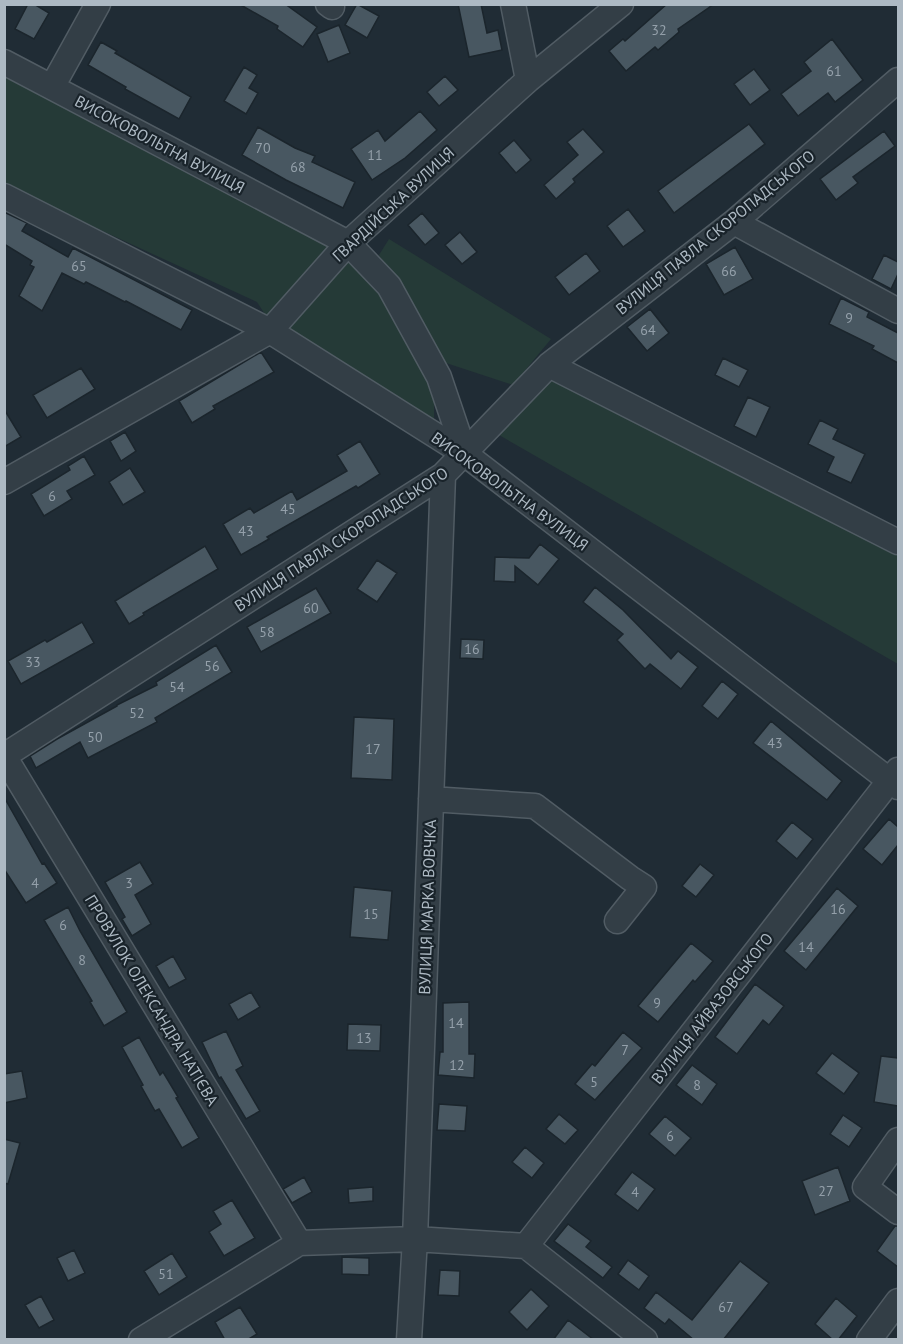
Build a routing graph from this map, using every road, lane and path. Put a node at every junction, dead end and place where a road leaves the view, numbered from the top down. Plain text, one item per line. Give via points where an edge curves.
1 (98, 4) edge
2 (513, 4) edge
3 (621, 4) edge
4 (4, 62) edge
5 (528, 80) junction
6 (898, 80) edge
7 (52, 87) junction
8 (4, 196) edge
9 (734, 222) junction
10 (348, 243) junction
11 (898, 311) edge
12 (270, 331) junction
13 (549, 365) junction
14 (465, 454) junction
15 (443, 475) junction
16 (4, 482) edge
17 (898, 542) edge
18 (4, 756) edge
19 (896, 779) edge
20 (431, 799) junction
21 (617, 921) dead end
22 (898, 1140) edge
23 (898, 1212) edge
24 (415, 1239) junction
25 (299, 1243) junction
26 (526, 1246) junction
27 (898, 1302) edge
28 (141, 1340) edge
29 (409, 1340) edge
30 (645, 1340) edge
31 (869, 1340) edge

1 - 7 street
2 - 5 street
3 - 5 street, ГВАРДІЙСЬКА ВУЛИЦЯ
4 - 7 street, ВИСОКОВОЛЬТНА ВУЛИЦЯ
5 - 10 street, ГВАРДІЙСЬКА ВУЛИЦЯ
6 - 9 street, ВУЛИЦЯ ПАВЛА СКОРОПАДСЬКОГО
7 - 10 street, ВИСОКОВОЛЬТНА ВУЛИЦЯ
8 - 12 street, ВИСОКОВОЛЬТНА ВУЛИЦЯ
9 - 11 street
9 - 13 street, ВУЛИЦЯ ПАВЛА СКОРОПАДСЬКОГО
10 - 12 street, ГВАРДІЙСЬКА ВУЛИЦЯ
10 - 14 street, ВИСОКОВОЛЬТНА ВУЛИЦЯ via 388,286 439,376
12 - 14 street, ВИСОКОВОЛЬТНА ВУЛИЦЯ
12 - 16 street, ГВАРДІЙСЬКА ВУЛИЦЯ
13 - 14 street, ВУЛИЦЯ ПАВЛА СКОРОПАДСЬКОГО
13 - 17 street
14 - 15 street, ВУЛИЦЯ ПАВЛА СКОРОПАДСЬКОГО
14 - 19 street, ВИСОКОВОЛЬТНА ВУЛИЦЯ
15 - 18 street, ВУЛИЦЯ ПАВЛА СКОРОПАДСЬКОГО
15 - 20 street, ВУЛИЦЯ МАРКА ВОВЧКА
18 - 25 street, ПРОВУЛОК ОЛЕКСАНДРА НАТІЄВА
19 - 26 street, ВУЛИЦЯ АЙВАЗОВСЬКОГО
20 - 21 street via 535,806 644,886
20 - 24 street, ВУЛИЦЯ МАРКА ВОВЧКА
22 - 23 street via 865,1187
24 - 25 street
24 - 26 street
24 - 29 street, ВУЛИЦЯ МАРКА ВОВЧКА
25 - 28 street
26 - 30 street
27 - 31 street

